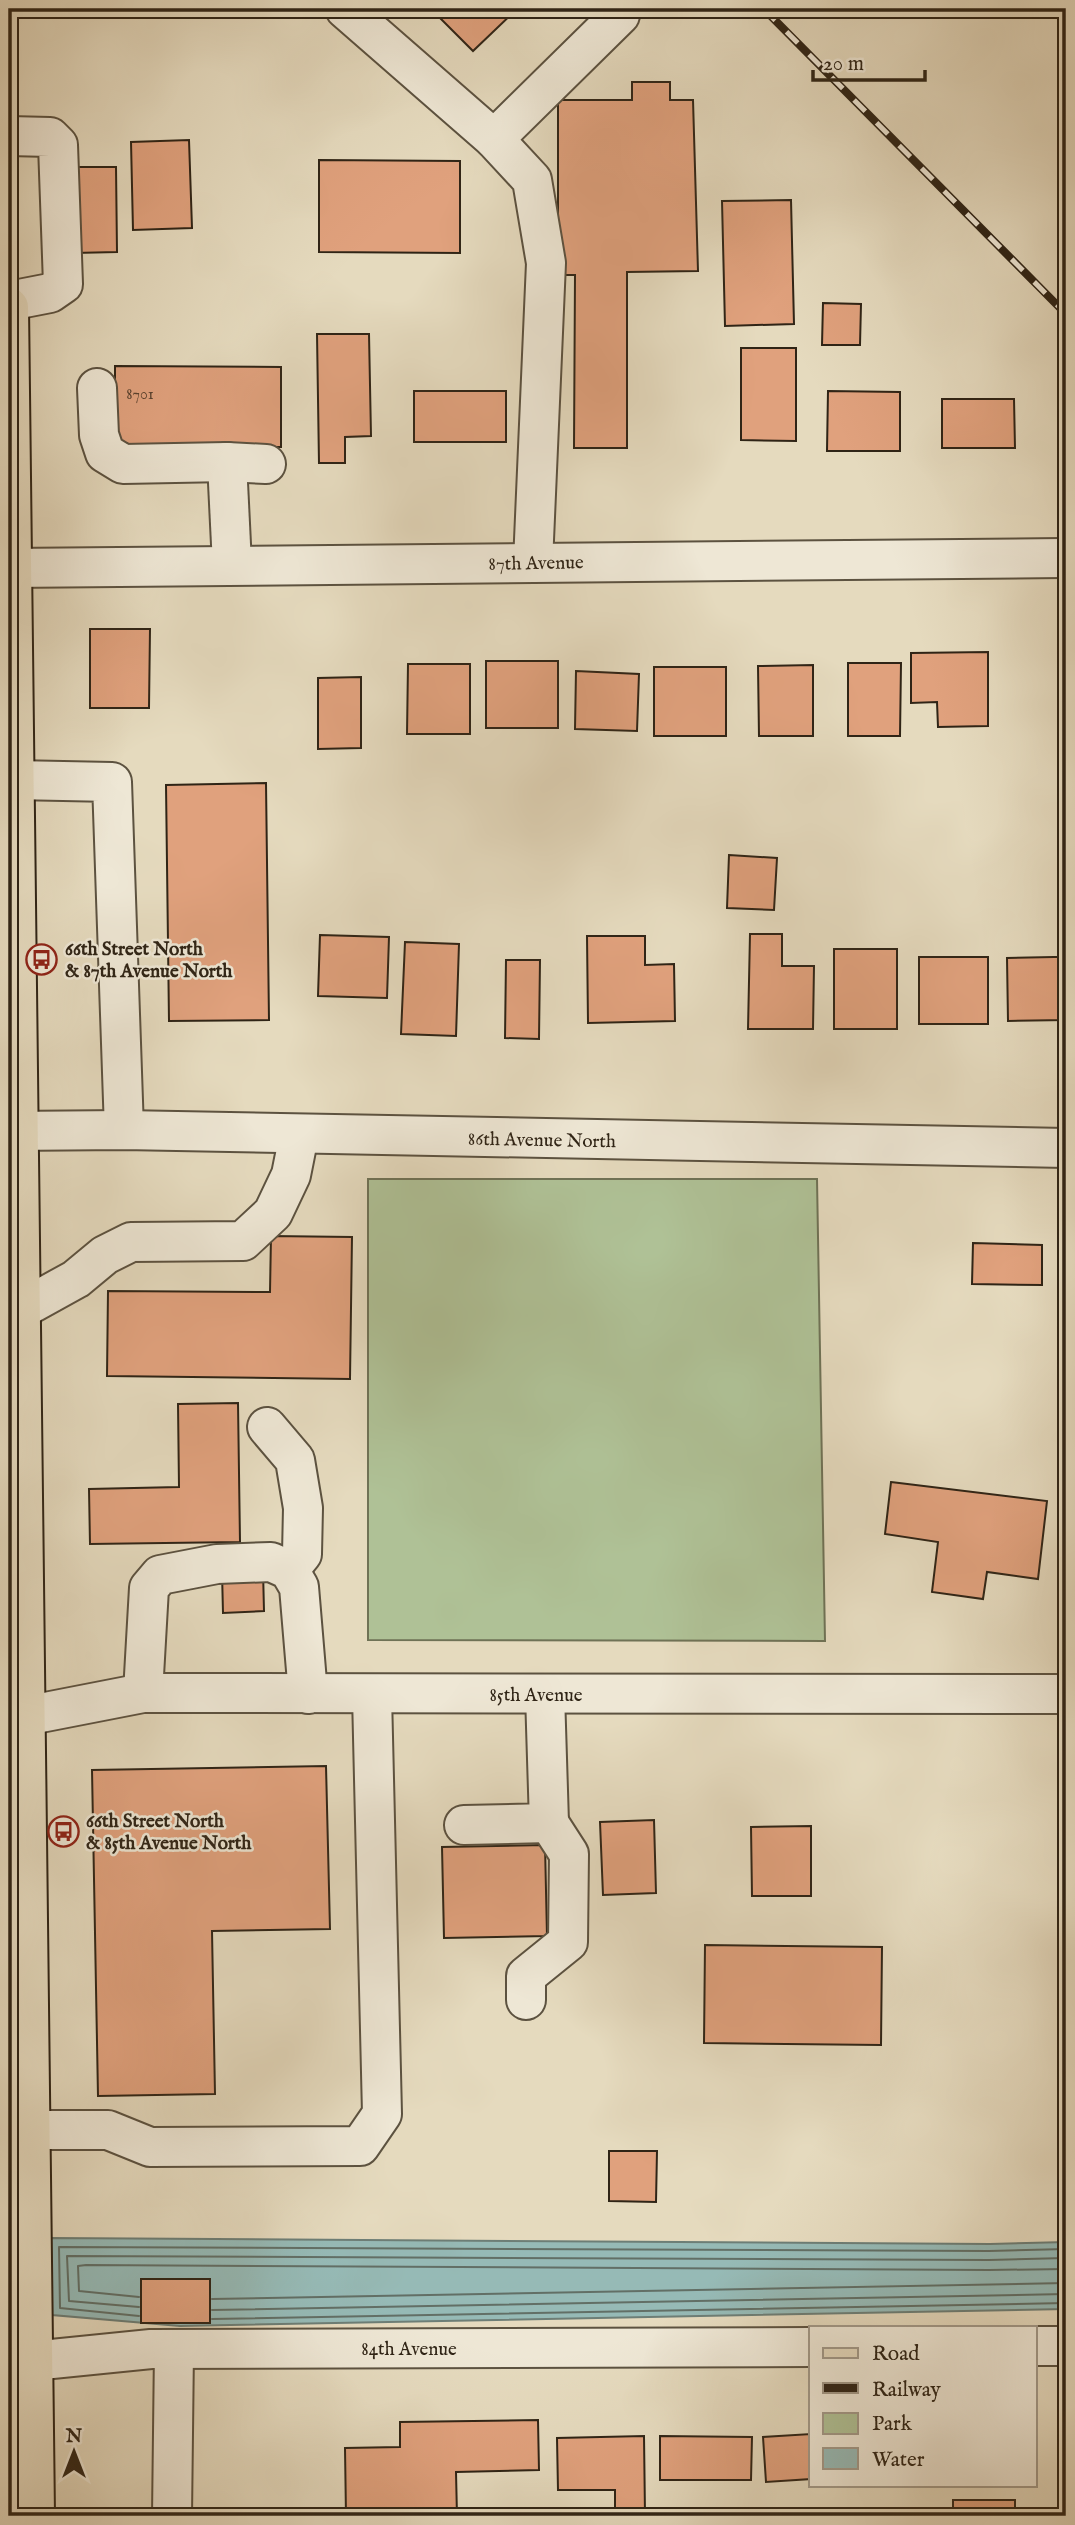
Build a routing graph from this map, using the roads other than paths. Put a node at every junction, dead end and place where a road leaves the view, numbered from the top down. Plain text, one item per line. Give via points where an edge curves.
1 (345, 9) edge
2 (621, 15) dead end
3 (9, 136) edge
4 (494, 139) junction
5 (9, 301) edge
6 (9, 307) edge
7 (97, 388) dead end
8 (227, 462) junction
9 (266, 464) dead end
10 (1063, 558) dead end
11 (533, 562) junction
12 (232, 565) junction
13 (10, 568) edge
14 (14, 780) junction
15 (124, 1130) junction
16 (13, 1131) edge
17 (299, 1135) junction
18 (1066, 1148) edge
19 (20, 1310) junction
20 (267, 1427) dead end
21 (289, 1570) junction
22 (143, 1693) junction
23 (308, 1694) junction
24 (545, 1694) junction
25 (1066, 1694) edge
26 (372, 1695) junction
27 (17, 1717) edge
28 (549, 1823) junction
29 (464, 1825) dead end
30 (526, 2000) dead end
31 (31, 2130) junction
32 (1036, 2346) edge
33 (1066, 2346) edge
34 (809, 2347) edge
35 (174, 2349) junction
36 (21, 2361) edge
37 (35, 2516) edge
38 (172, 2516) edge

1 - 4 street
2 - 4 street
3 - 5 street via 50,137 58,145 63,284 50,293
4 - 11 street via 532,180 546,263
6 - 13 main road
7 - 8 street via 99,435 105,453 123,464
8 - 9 street
8 - 12 street
10 - 11 street, 87th Avenue
11 - 12 street, 87th Avenue
12 - 13 street, 87th Avenue
13 - 14 main road
14 - 15 street via 112,782
14 - 16 main road
15 - 16 street, 86th Avenue North
15 - 17 street, 86th Avenue North
16 - 19 main road
17 - 18 street, 86th Avenue North
17 - 19 street via 291,1175 274,1213 243,1241 131,1242
19 - 27 main road
20 - 21 street via 295,1460 303,1508 302,1554
21 - 22 street via 271,1562 217,1564 160,1575 149,1588
21 - 23 street via 299,1587
22 - 23 street, 85th Avenue
22 - 27 street, 85th Avenue
23 - 26 street, 85th Avenue
24 - 25 street, 85th Avenue
24 - 26 street, 85th Avenue
24 - 28 street
26 - 31 street via 382,2113 360,2146 150,2147 108,2130
27 - 31 main road
28 - 29 street
28 - 30 street via 569,1854 568,1942 526,1976
31 - 36 main road
32 - 33 street
34 - 35 street, 84th Avenue
35 - 36 street, 84th Avenue
35 - 38 street
36 - 37 main road

